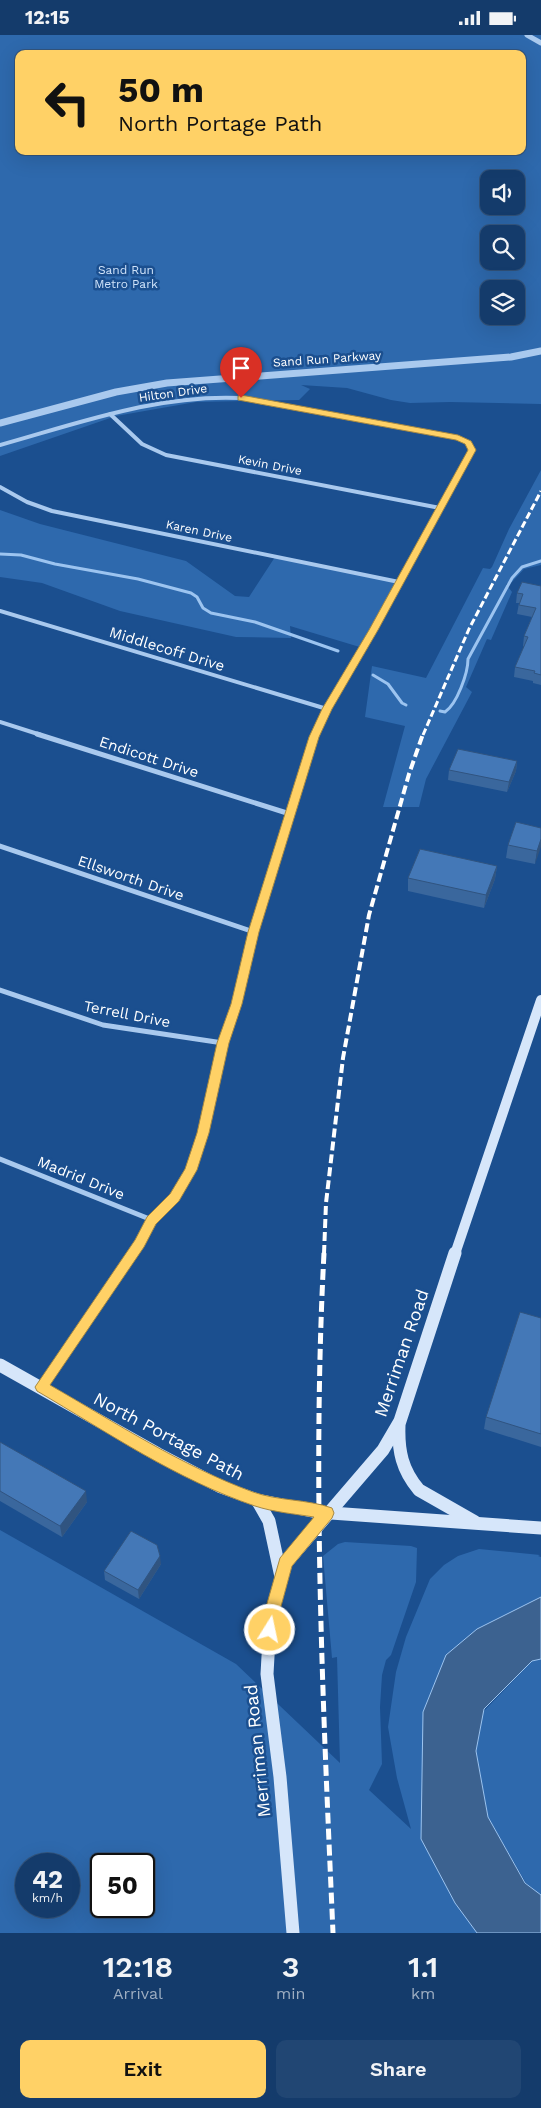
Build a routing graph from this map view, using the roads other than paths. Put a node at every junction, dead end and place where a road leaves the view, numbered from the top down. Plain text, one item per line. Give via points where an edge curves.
1 (527, 35) edge
2 (541, 43) edge
3 (541, 351) edge
4 (110, 414) junction
5 (0, 423) edge
6 (0, 445) edge
7 (0, 487) edge
8 (440, 508) junction
9 (399, 583) junction
10 (0, 611) edge
11 (327, 709) junction
12 (0, 722) edge
13 (290, 814) junction
14 (0, 846) edge
15 (254, 932) junction
16 (0, 990) edge
17 (541, 1000) edge
18 (223, 1043) junction
19 (0, 1159) edge
20 (152, 1220) junction
21 (0, 1365) edge
22 (42, 1387) junction
23 (400, 1421) junction
24 (257, 1500) junction
25 (327, 1513) junction
26 (478, 1524) junction
27 (541, 1528) edge
28 (281, 1579) junction
29 (293, 1933) edge

1 - 2 street
3 - 5 street, Sand Run Parkway via 511,357 167,383 116,392
4 - 6 street, Hilton Drive
4 - 8 street, Kevin Drive via 138,442 166,455
4 - 8 street, Hilton Drive via 144,405 234,397 458,438 468,442 472,450
7 - 9 street, Karen Drive via 52,511
8 - 9 street
9 - 11 street
10 - 11 street, Middlecoff Drive
11 - 13 street via 314,737
12 - 13 street, Endicott Drive
13 - 15 street
14 - 15 street, Ellsworth Drive
15 - 18 street
16 - 18 street, Terrell Drive via 91,1023
17 - 23 main road, Merriman Road
18 - 20 street via 203,1133 190,1170 174,1197
19 - 20 street, Madrid Drive
20 - 22 street via 140,1244
21 - 22 main road, North Portage Path
22 - 24 main road, North Portage Path via 158,1454 221,1487
23 - 25 main road, Merriman Road via 383,1450
23 - 26 main road via 400,1459 412,1483
24 - 25 main road, North Portage Path
24 - 28 main road via 269,1521
25 - 26 main road, North Portage Path
25 - 28 main road, Merriman Road via 286,1563
26 - 27 main road, North Portage Path
28 - 29 main road, Merriman Road via 270,1621 268,1674

